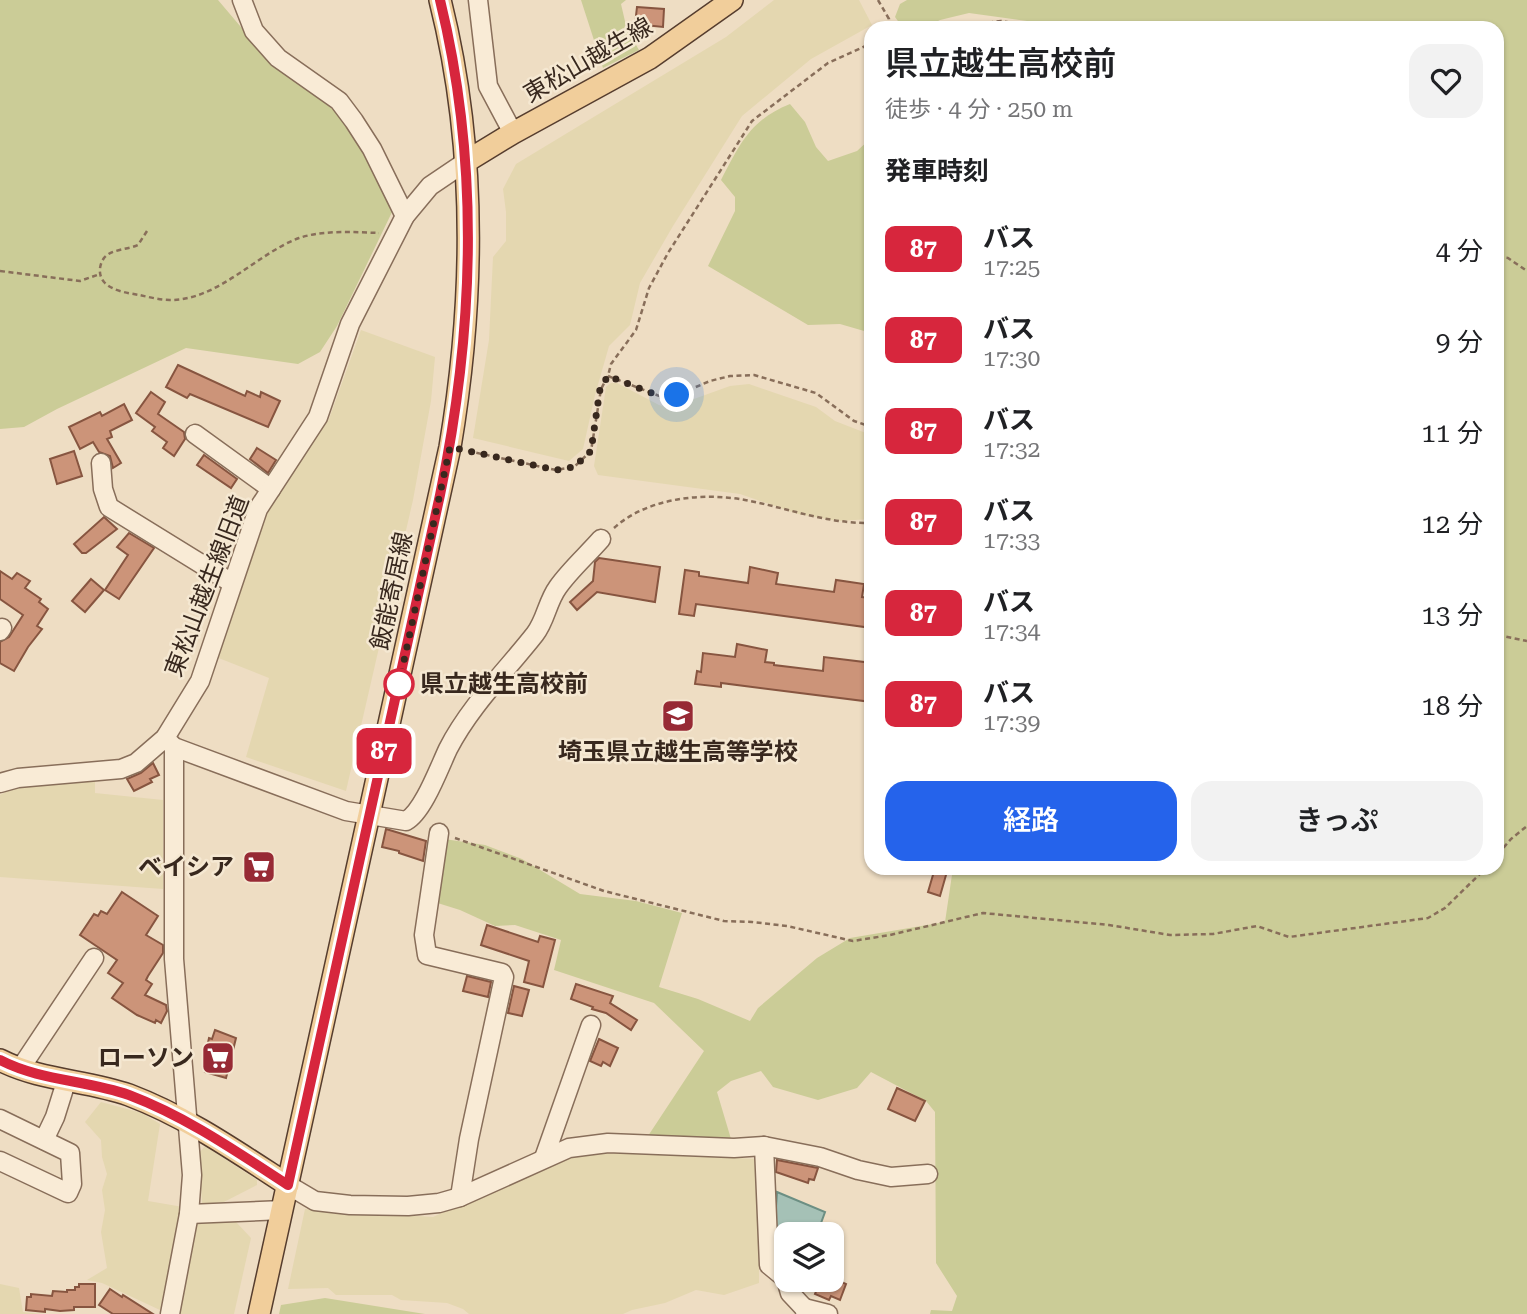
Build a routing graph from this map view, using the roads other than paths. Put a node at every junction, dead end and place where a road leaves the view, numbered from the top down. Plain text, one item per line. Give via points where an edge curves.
1 (242, 0) edge
2 (440, 0) edge
3 (478, 0) edge
4 (732, 0) edge
5 (513, 133) junction
6 (467, 161) junction
7 (405, 216) junction
8 (195, 433) dead end
9 (101, 463) dead end
10 (271, 489) junction
11 (601, 539) road end
12 (232, 583) junction
13 (169, 742) junction
14 (0, 783) edge
15 (370, 815) junction
16 (439, 834) road end
17 (94, 958) dead end
18 (591, 1025) dead end
19 (0, 1060) edge
20 (20, 1069) junction
21 (66, 1082) junction
22 (0, 1119) edge
23 (188, 1122) junction
24 (44, 1140) junction
25 (764, 1146) junction
26 (544, 1158) junction
27 (0, 1161) edge
28 (928, 1174) dead end
29 (288, 1185) junction
30 (460, 1197) junction
31 (283, 1210) junction
32 (189, 1214) junction
33 (805, 1311) edge
34 (170, 1314) edge
35 (260, 1314) edge
36 (828, 1314) edge

1 - 7 street via 254,31 278,58 339,101 372,149
2 - 6 main road, 飯能寄居線
3 - 5 street via 488,86
4 - 5 main road, 東松山越生線 via 650,58
5 - 6 main road, 東松山越生線
6 - 7 street, 東松山越生線旧道 via 430,186
6 - 15 main road, 飯能寄居線 via 466,317 459,389
7 - 10 street, 東松山越生線旧道 via 350,324 323,406
8 - 10 street
9 - 12 street via 109,506
10 - 12 street, 東松山越生線旧道 via 258,509
11 - 15 street via 558,586 537,632 453,740 412,818
12 - 13 street, 東松山越生線旧道 via 200,681
13 - 14 street, 東松山越生線旧道 via 121,769
13 - 15 street via 346,811
13 - 23 street via 174,958
15 - 29 main road, 飯能寄居線
16 - 30 street via 424,935 426,955 504,977
17 - 20 street
18 - 26 street
19 - 20 main road
20 - 21 main road
21 - 23 main road via 127,1094
21 - 24 street
22 - 24 street
23 - 29 main road
23 - 32 street
24 - 27 street via 70,1153 72,1184 68,1193
25 - 26 street via 608,1143 569,1148
25 - 28 street via 891,1177
25 - 33 street via 769,1265 786,1279 790,1293
26 - 30 street
29 - 30 street via 315,1201 350,1205 408,1206
29 - 31 main road, 飯能寄居線
31 - 32 street
31 - 35 main road, 飯能寄居線
32 - 34 street
33 - 36 street

